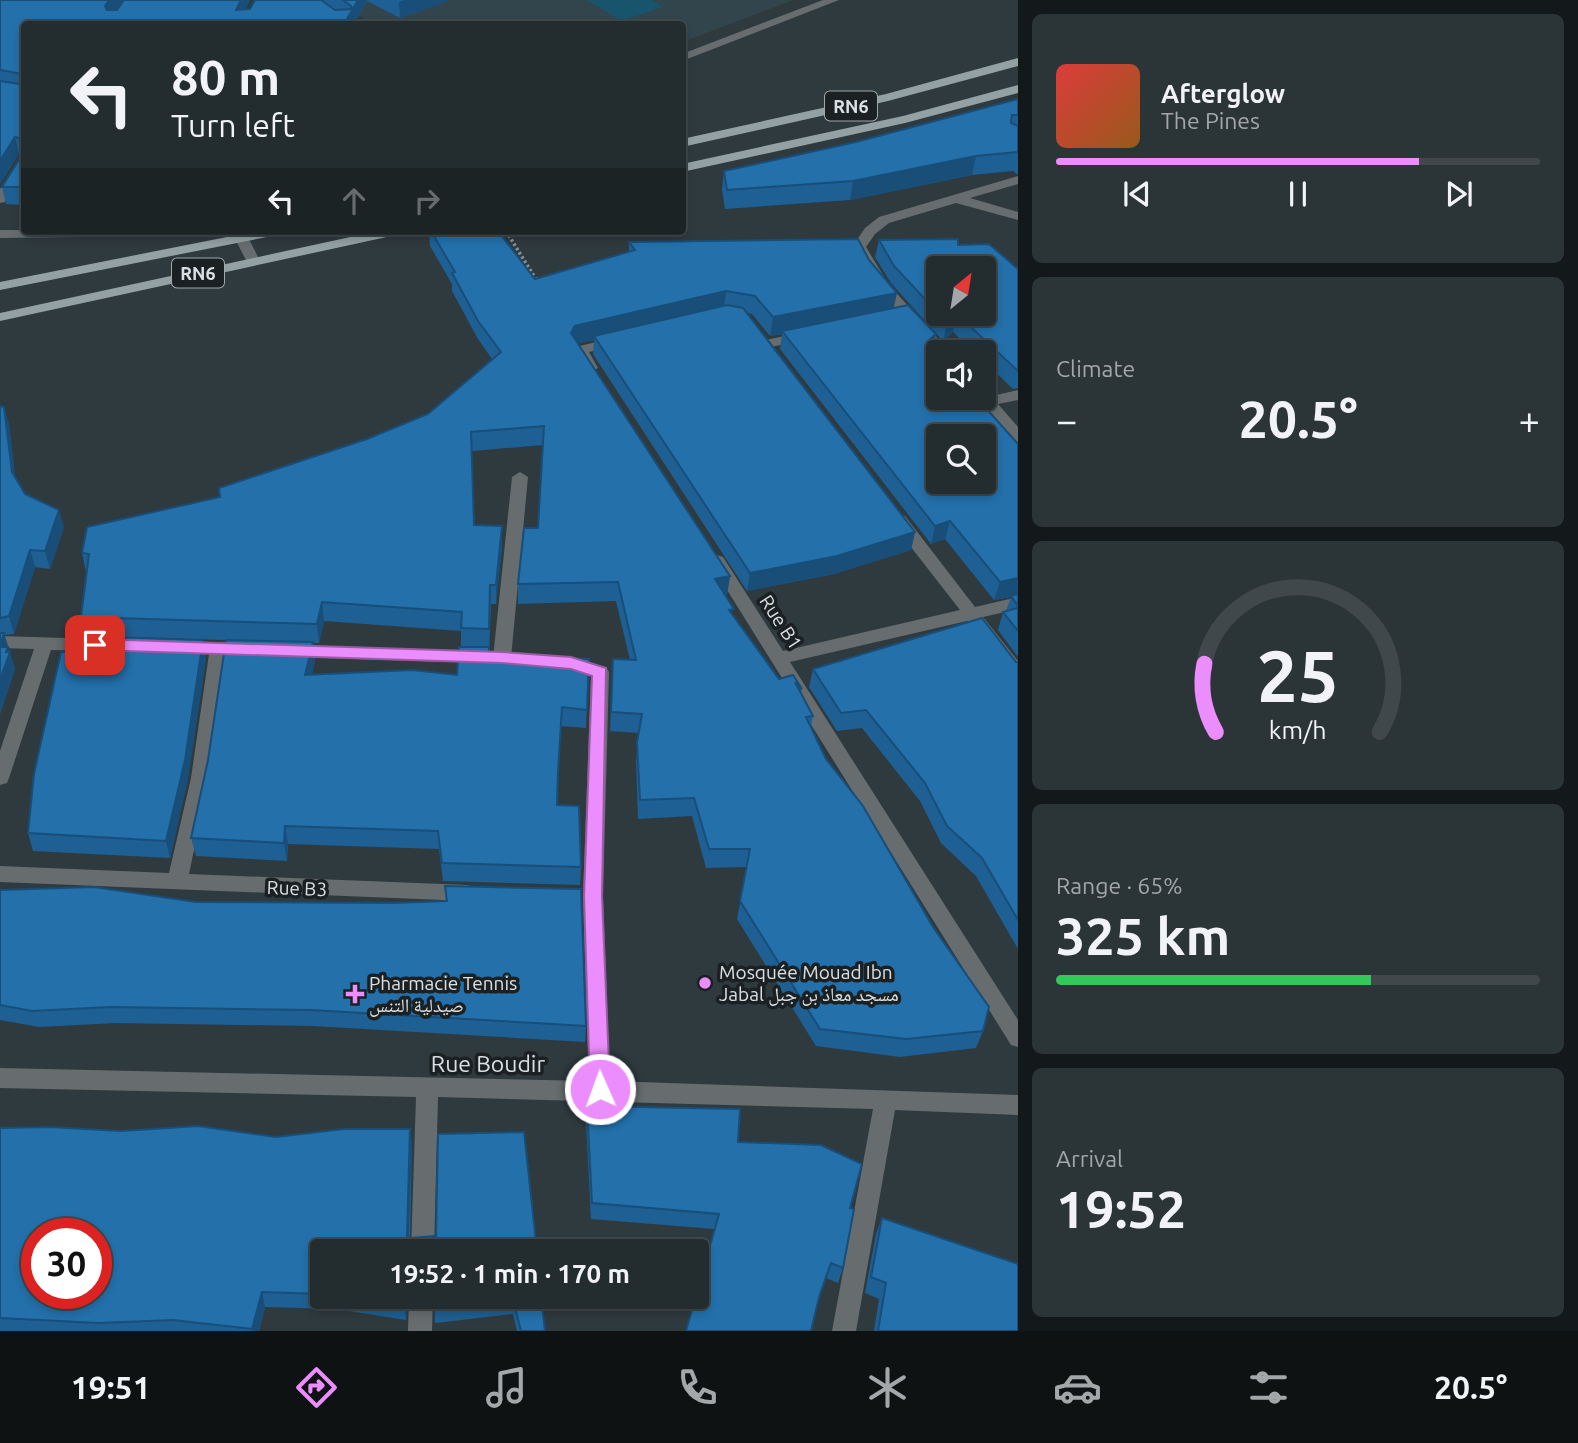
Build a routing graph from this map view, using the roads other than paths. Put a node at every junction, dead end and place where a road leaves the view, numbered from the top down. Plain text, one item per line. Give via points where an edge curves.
1 (825, 1) edge
2 (686, 56) edge
3 (1018, 62) edge
4 (1018, 89) edge
5 (686, 142) edge
6 (21, 165) edge
7 (686, 167) edge
8 (1018, 180) edge
9 (0, 199) edge
10 (961, 200) junction
11 (1018, 216) edge
12 (0, 234) edge
13 (21, 234) edge
14 (240, 235) edge
15 (377, 235) edge
16 (253, 261) junction
17 (0, 286) edge
18 (910, 315) junction
19 (0, 317) edge
20 (884, 320) edge
21 (753, 328) edge
22 (818, 333) edge
23 (633, 338) edge
24 (932, 340) edge
25 (766, 344) junction
26 (781, 364) edge
27 (602, 384) edge
28 (1018, 395) edge
29 (996, 398) edge
30 (995, 410) edge
31 (1018, 437) edge
32 (520, 477) dead end
33 (890, 508) edge
34 (705, 544) edge
35 (1018, 603) edge
36 (972, 614) junction
37 (0, 642) edge
38 (45, 643) junction
39 (112, 645) edge
40 (166, 647) edge
41 (219, 649) junction
42 (779, 658) junction
43 (543, 661) edge
44 (1018, 674) edge
45 (0, 778) edge
46 (0, 874) edge
47 (177, 883) junction
48 (483, 893) edge
49 (1018, 1038) edge
50 (0, 1079) edge
51 (600, 1089) junction
52 (428, 1090) junction
53 (886, 1099) junction
54 (1018, 1105) edge
55 (422, 1239) edge
56 (420, 1309) edge
57 (419, 1331) edge
58 (844, 1331) edge

1 - 2 street
3 - 5 main road, RN6 via 888,97
4 - 7 main road, RN6
6 - 9 street
8 - 10 street
10 - 11 street
10 - 18 street via 884,220 859,247 863,259
12 - 13 street
14 - 16 street
14 - 17 main road, RN6
15 - 16 main road, RN6
16 - 19 main road, RN6
18 - 20 street
18 - 24 street
21 - 25 street
22 - 25 street
23 - 27 street via 580,350
25 - 26 street
28 - 29 street
30 - 31 street
32 - 41 street via 509,658
33 - 36 street
34 - 42 street, Rue B1
35 - 36 street
36 - 42 street
36 - 44 street
37 - 38 street
38 - 39 street
38 - 45 street
40 - 41 street
41 - 47 street via 200,778
42 - 49 street, Rue B1
43 - 51 street via 600,672 587,896
46 - 47 street, Rue B3
47 - 48 street, Rue B3
50 - 52 street, Rue Boudir
51 - 52 street, Rue Boudir
51 - 53 street, Rue Boudir
52 - 55 street
53 - 54 street, Rue Boudir
53 - 58 street
56 - 57 street

